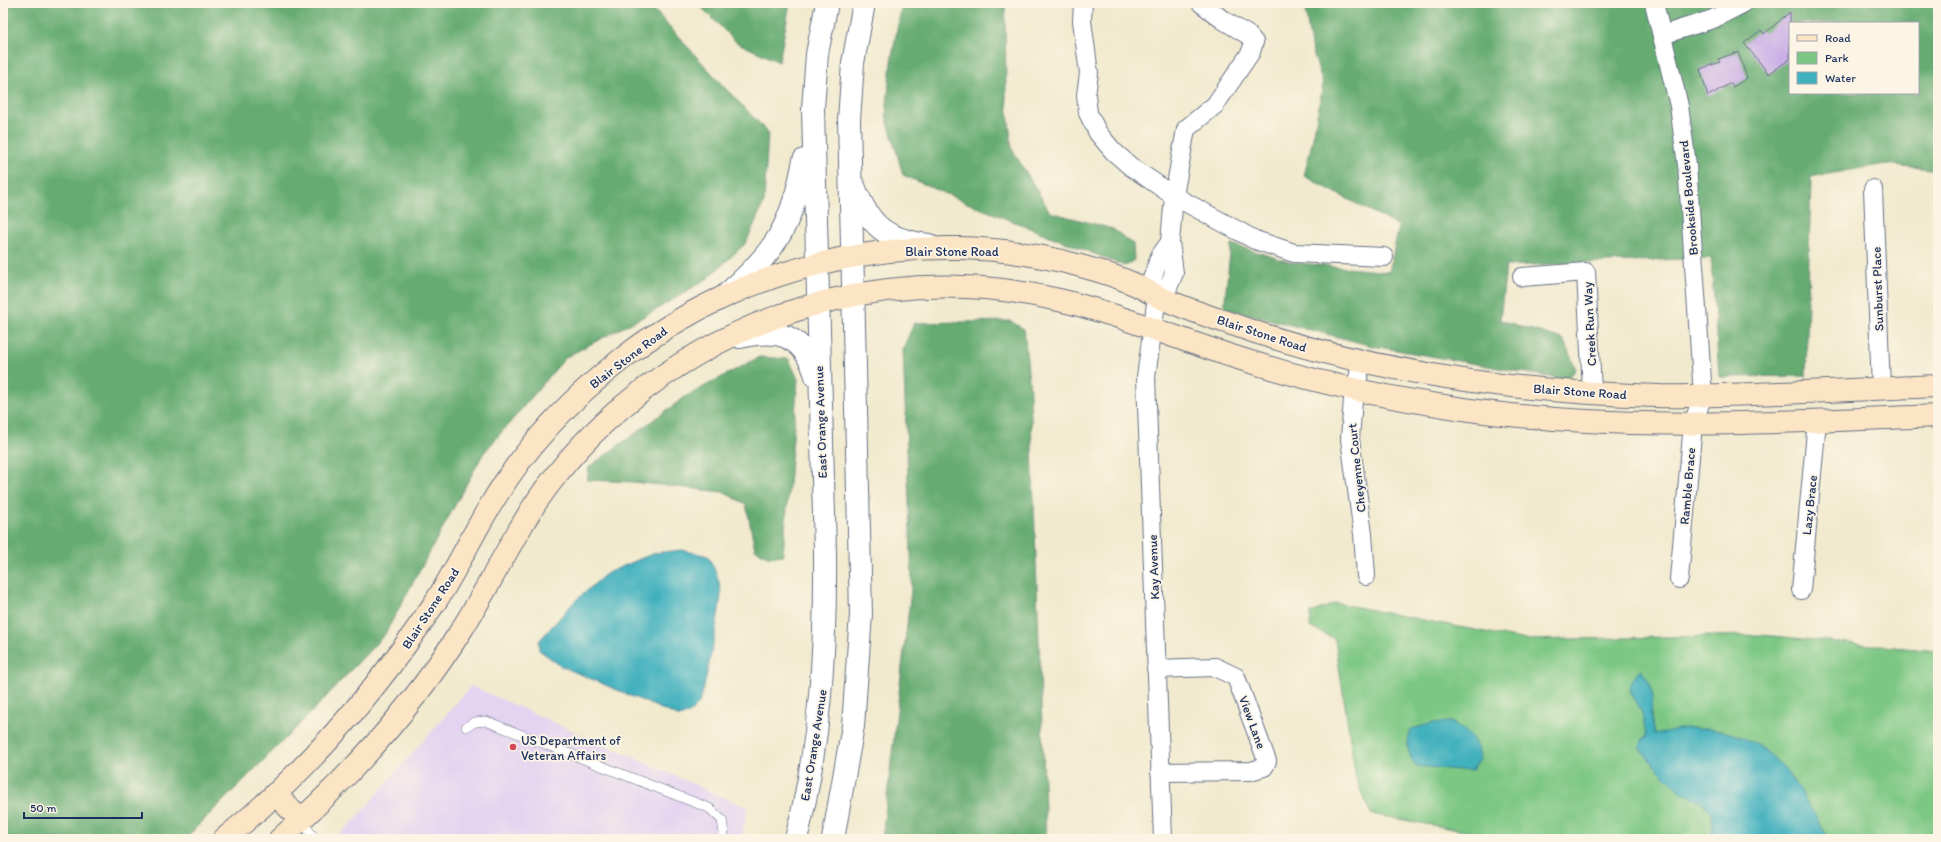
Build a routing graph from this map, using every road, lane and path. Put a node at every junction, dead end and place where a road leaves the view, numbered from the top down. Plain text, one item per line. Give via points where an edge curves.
1 (827, 3) edge
2 (864, 3) edge
3 (1083, 3) edge
4 (1201, 3) edge
5 (1654, 3) edge
6 (1744, 3) edge
7 (1662, 35) junction
8 (813, 109) junction
9 (851, 178) junction
10 (1873, 189) dead end
11 (1174, 196) junction
12 (949, 248) junction
13 (854, 257) junction
14 (1384, 257) dead end
15 (816, 264) junction
16 (1522, 277) dead end
17 (854, 294) junction
18 (1157, 296) junction
19 (723, 298) junction
20 (817, 304) junction
21 (1152, 328) junction
22 (723, 340) junction
23 (1362, 361) junction
24 (1938, 386) edge
25 (819, 387) junction
26 (1880, 388) junction
27 (1354, 389) junction
28 (1592, 392) junction
29 (1703, 395) junction
30 (1938, 416) edge
31 (1818, 421) junction
32 (1693, 424) junction
33 (1366, 576) dead end
34 (1679, 579) dead end
35 (1801, 590) dead end
36 (1156, 668) junction
37 (466, 727) dead end
38 (1160, 772) junction
39 (275, 794) junction
40 (301, 820) junction
41 (724, 833) dead end
42 (224, 839) edge
43 (280, 839) edge
44 (315, 839) edge
45 (796, 839) edge
46 (833, 839) edge
47 (1163, 839) edge

1 - 8 street, East Orange Avenue via 817,54
2 - 9 street via 857,36 851,91
3 - 11 street via 1082,21 1089,73 1086,95 1088,113 1098,133 1113,151
4 - 11 street via 1248,35 1254,42 1251,52 1215,105 1186,129
5 - 7 street, Brookside Boulevard
6 - 7 street via 1714,19
7 - 29 street, Brookside Boulevard via 1679,106 1687,165
8 - 15 street, East Orange Avenue
8 - 19 street via 796,199 784,230 758,266
9 - 12 street via 869,216 889,236
9 - 13 street
10 - 26 street, Sunburst Place
11 - 14 street via 1254,240 1294,253
11 - 18 street via 1170,242 1160,256 1152,279
12 - 13 main road, Blair Stone Road via 903,250
12 - 18 main road, Blair Stone Road via 996,250 1053,259 1115,277
13 - 15 main road, Blair Stone Road
13 - 17 street
15 - 19 main road, Blair Stone Road via 775,276
15 - 20 street, East Orange Avenue
16 - 28 street, Creek Run Way via 1586,272
17 - 20 main road
17 - 21 main road via 935,286 999,289 1082,306
17 - 46 street via 861,614 853,726
18 - 21 street, Kay Avenue
18 - 23 main road, Blair Stone Road via 1246,329
19 - 39 main road, Blair Stone Road via 672,324 625,356 581,393 544,431 524,455 496,497 450,578 400,654 331,738
20 - 22 main road via 770,319
20 - 25 street, East Orange Avenue
21 - 27 main road via 1246,361
21 - 36 street, Kay Avenue via 1146,378
22 - 25 street via 751,334 784,334 796,341 805,351
22 - 40 main road via 652,384 609,418 569,460 535,504 462,629 429,677 367,756
23 - 27 street, Cheyenne Court
23 - 28 main road, Blair Stone Road via 1467,380
24 - 26 main road, Blair Stone Road
25 - 45 street, East Orange Avenue via 825,595 824,667 819,714
26 - 29 main road, Blair Stone Road via 1817,393
27 - 32 main road via 1452,407 1541,418
27 - 33 street, Cheyenne Court via 1350,439
28 - 29 main road, Blair Stone Road via 1660,396
29 - 32 street, Ramble Brace
30 - 31 main road
31 - 32 main road
31 - 35 street, Lazy Brace
32 - 34 street, Ramble Brace
36 - 38 street, Kay Avenue
36 - 38 street, View Lane via 1215,667 1236,677 1267,761 1264,767 1251,771
37 - 41 lane via 475,722 486,721 709,808 722,820
38 - 47 street, Kay Avenue
39 - 40 main road
39 - 42 main road, Blair Stone Road
40 - 43 main road
40 - 44 lane

